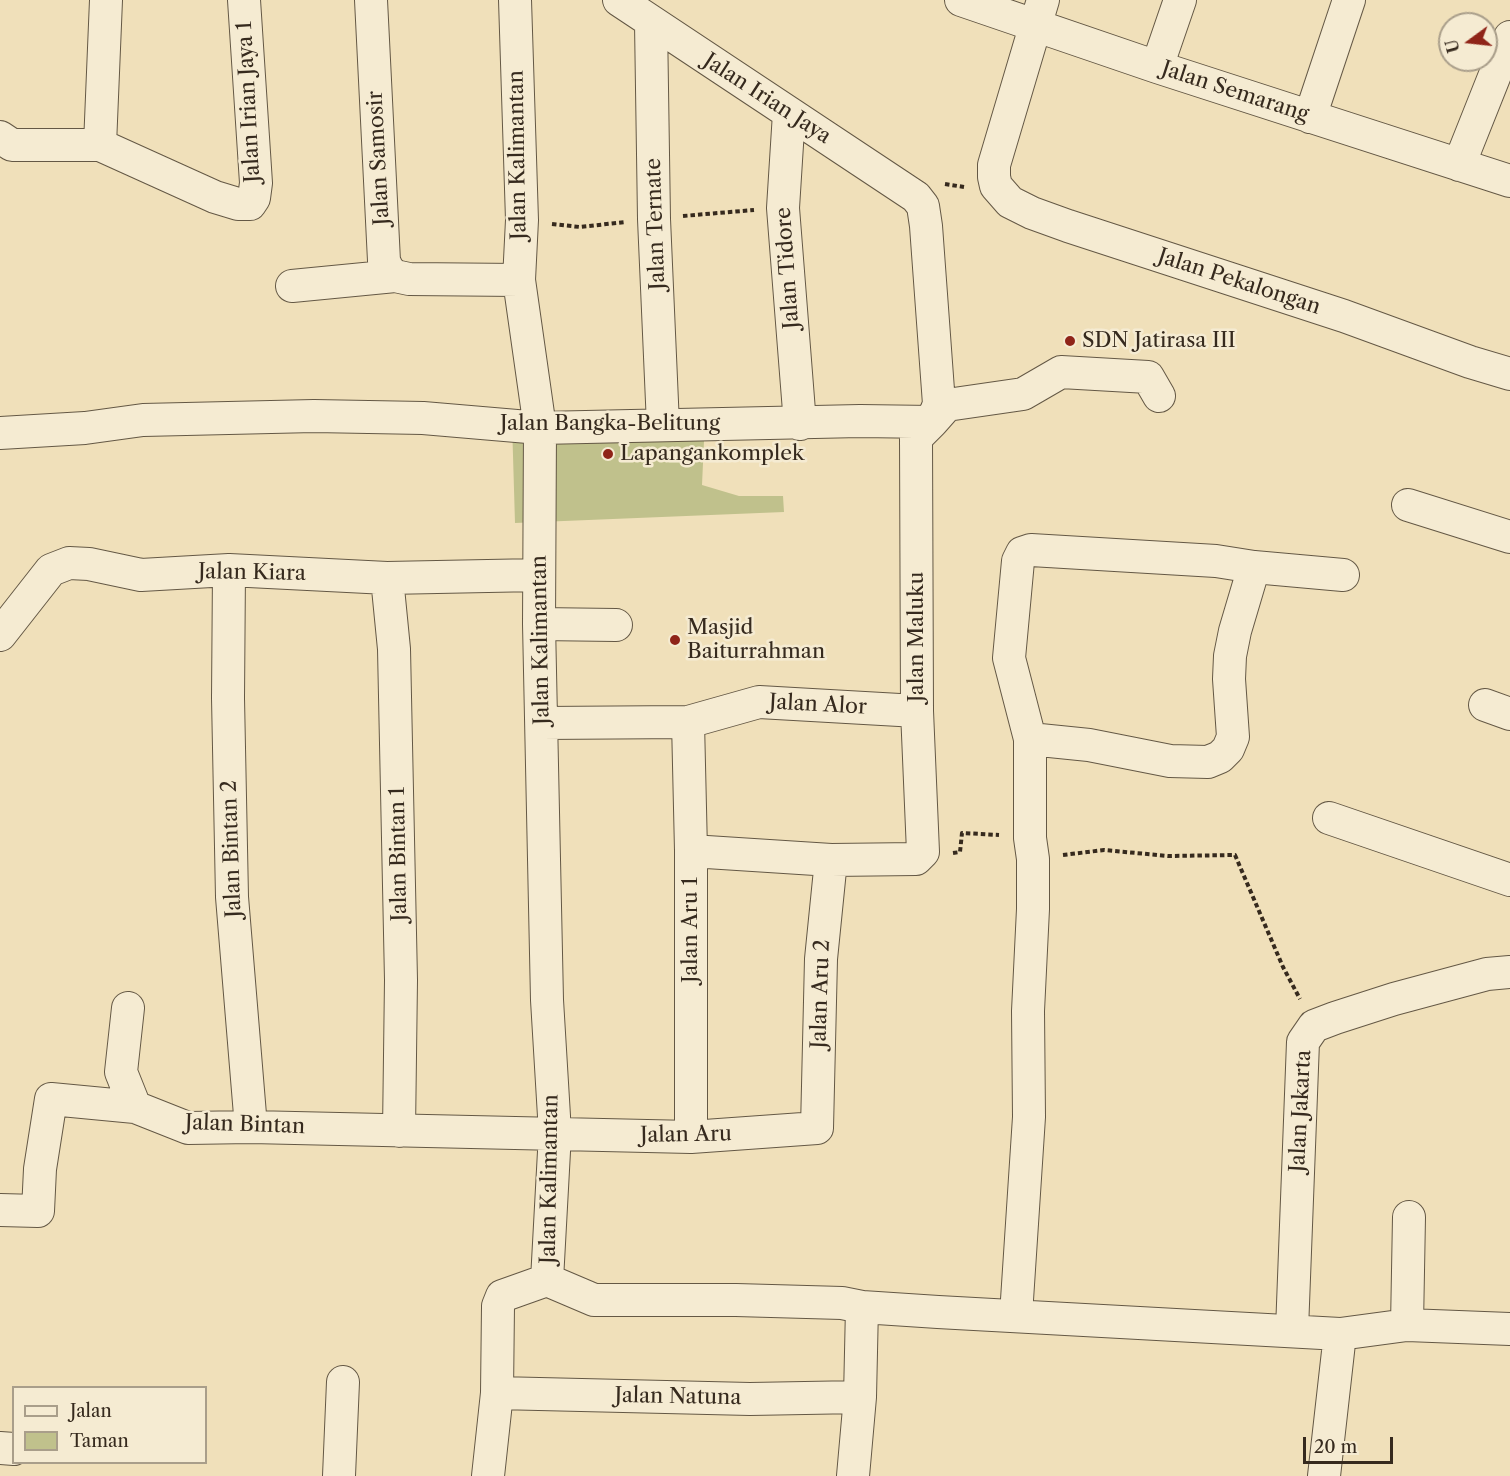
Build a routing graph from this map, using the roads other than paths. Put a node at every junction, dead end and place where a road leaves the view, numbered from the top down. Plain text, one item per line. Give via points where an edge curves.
1 (106, 0) edge
2 (244, 0) edge
3 (371, 0) edge
4 (515, 0) edge
5 (619, 0) edge
6 (961, 0) edge
7 (1180, 0) edge
8 (1349, 0) edge
9 (1039, 13) edge
10 (651, 23) junction
11 (1510, 37) edge
12 (1157, 67) junction
13 (789, 113) junction
14 (1310, 117) junction
15 (0, 137) edge
16 (100, 144) junction
17 (1459, 165) junction
18 (1510, 181) edge
19 (919, 201) joint
20 (395, 276) junction
21 (519, 280) junction
22 (292, 286) dead end
23 (1510, 374) edge
24 (1159, 396) dead end
25 (932, 422) junction
26 (800, 424) junction
27 (663, 425) junction
28 (540, 428) junction
29 (0, 433) edge
30 (1408, 505) dead end
31 (1510, 537) edge
32 (1254, 567) junction
33 (229, 570) junction
34 (538, 575) junction
35 (1343, 575) dead end
36 (387, 578) junction
37 (539, 624) junction
38 (616, 626) dead end
39 (0, 635) edge
40 (916, 711) junction
41 (688, 722) junction
42 (542, 723) junction
43 (1030, 739) junction
44 (1329, 818) dead end
45 (691, 851) junction
46 (831, 860) junction
47 (1510, 880) edge
48 (1510, 972) edge
49 (128, 1008) dead end
50 (135, 1107) junction
51 (251, 1127) junction
52 (817, 1128) joint
53 (399, 1131) junction
54 (555, 1133) junction
55 (691, 1137) junction
56 (0, 1210) edge
57 (1409, 1217) dead end
58 (548, 1280) junction
59 (861, 1307) junction
60 (1016, 1315) junction
61 (1407, 1325) junction
62 (1510, 1329) edge
63 (1292, 1330) junction
64 (1340, 1334) junction
65 (343, 1382) dead end
66 (497, 1393) junction
67 (860, 1397) junction
68 (339, 1476) edge
69 (488, 1476) edge
70 (854, 1476) edge
71 (1324, 1476) edge

1 - 16 street
2 - 16 street, Jalan Irian Jaya 1 via 255,183 250,204 215,197
3 - 20 street, Jalan Samosir via 384,261
4 - 21 street, Jalan Kalimantan via 522,220
5 - 10 street, Jalan Irian Jaya
6 - 9 street, Jalan Semarang
7 - 12 street
8 - 14 street
9 - 12 street, Jalan Semarang
9 - 23 street, Jalan Pekalongan via 998,179 1010,202 1068,226
10 - 13 street, Jalan Irian Jaya
10 - 27 street, Jalan Ternate
11 - 17 street
12 - 14 street, Jalan Semarang
13 - 19 street, Jalan Irian Jaya
13 - 26 street, Jalan Tidore via 783,208
14 - 17 street, Jalan Semarang
15 - 16 street via 12,145
17 - 18 street, Jalan Semarang
19 - 25 street, Jalan Maluku via 926,226 939,404
20 - 21 street via 431,281
20 - 22 street
21 - 28 street, Jalan Kalimantan
24 - 25 street via 1148,377 1061,372 1023,394 947,405
25 - 26 street, Jalan Bangka-Belitung
25 - 40 street, Jalan Maluku via 916,438
26 - 27 street, Jalan Bangka-Belitung
27 - 28 street, Jalan Bangka-Belitung
28 - 29 street, Jalan Bangka-Belitung via 423,418 314,417 143,420
28 - 34 street, Jalan Kalimantan
30 - 31 street
32 - 35 street
32 - 43 street via 1230,656 1233,737 1220,757 1208,762 1170,761 1089,745
32 - 43 street via 1164,557 1031,550 1022,553 1018,561 1010,658
33 - 36 street, Jalan Kiara
33 - 39 street, Jalan Kiara via 141,574 69,563 51,570
33 - 51 street, Jalan Bintan 2 via 232,897
34 - 36 street, Jalan Kiara
34 - 37 street, Jalan Kalimantan
36 - 53 street, Jalan Bintan 1 via 395,672 401,980
37 - 38 street
37 - 42 street, Jalan Kalimantan
40 - 41 street, Jalan Alor via 759,702
40 - 46 street, Jalan Maluku via 923,852 916,859
41 - 42 street, Jalan Alor
41 - 45 street, Jalan Aru 1
42 - 54 street, Jalan Kalimantan
43 - 60 street via 1033,909 1028,1011 1029,1117
44 - 47 street
45 - 46 street
45 - 55 street, Jalan Aru 1
46 - 52 street, Jalan Aru 2 via 820,959
48 - 63 street, Jalan Jakarta via 1476,977 1335,1018 1314,1026 1303,1042
49 - 50 street via 121,1072
50 - 51 street, Jalan Bintan via 188,1128
50 - 56 street, Jalan Bintan via 51,1099 38,1211
51 - 53 street, Jalan Bintan
52 - 55 street, Jalan Aru
53 - 54 street, Jalan Bintan
54 - 55 street, Jalan Aru
54 - 58 street, Jalan Kalimantan
57 - 61 street
58 - 59 street via 594,1300 736,1300
58 - 66 street via 502,1296 498,1306
59 - 60 street
59 - 67 street
60 - 63 street
61 - 62 street
61 - 64 street
63 - 64 street
64 - 71 street
65 - 68 street
66 - 67 street, Jalan Natuna via 750,1399
66 - 69 street
67 - 70 street

